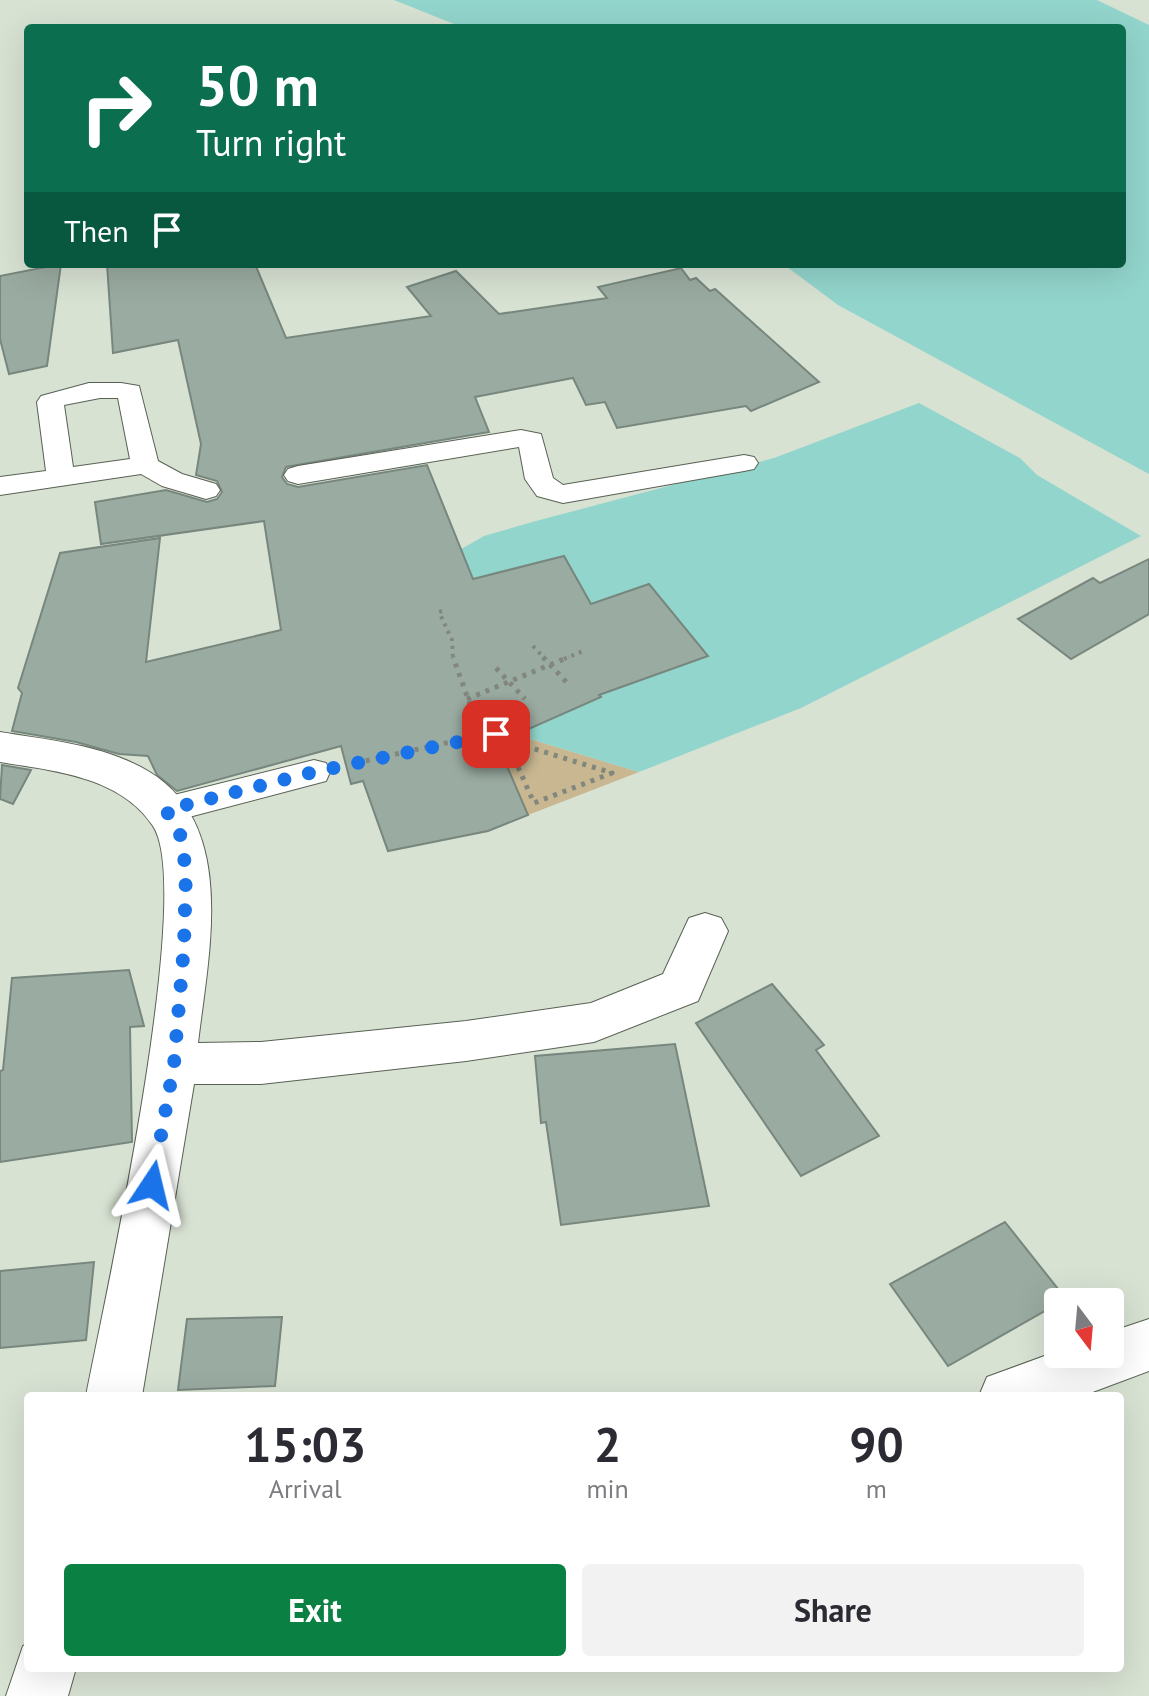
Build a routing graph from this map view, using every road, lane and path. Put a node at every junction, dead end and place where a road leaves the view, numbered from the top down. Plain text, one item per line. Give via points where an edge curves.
1 (744, 463) dead end
2 (145, 465) junction
3 (298, 475) dead end
4 (61, 476) junction
5 (0, 486) edge
6 (206, 490) dead end
7 (442, 611) dead end
8 (533, 646) dead end
9 (583, 651) dead end
10 (550, 665) junction
11 (496, 668) dead end
12 (510, 682) junction
13 (570, 686) dead end
14 (467, 699) junction
15 (525, 699) dead end
16 (481, 735) junction
17 (506, 740) junction
18 (0, 747) edge
19 (314, 772) joint
20 (166, 810) junction
21 (705, 931) dead end
22 (174, 1064) junction
23 (1149, 1345) edge
24 (115, 1392) edge
25 (1018, 1392) edge
26 (44, 1672) edge
27 (37, 1696) edge

1 - 3 lane via 563,494 547,490 539,479 531,440 521,438
2 - 4 lane
2 - 4 lane via 130,392 60,396 50,402
2 - 6 lane
4 - 5 lane
7 - 14 path
8 - 10 path
9 - 10 path
10 - 12 path
10 - 13 path
11 - 12 path
12 - 14 path
12 - 15 path
14 - 16 path
16 - 17 path
16 - 19 path
17 - 17 path via 581,763 612,773 534,803
18 - 20 street via 81,762 136,783
19 - 20 lane
20 - 22 street via 180,834 186,870
21 - 22 street via 681,987 594,1022 261,1063
22 - 24 street
23 - 25 street
26 - 27 street

